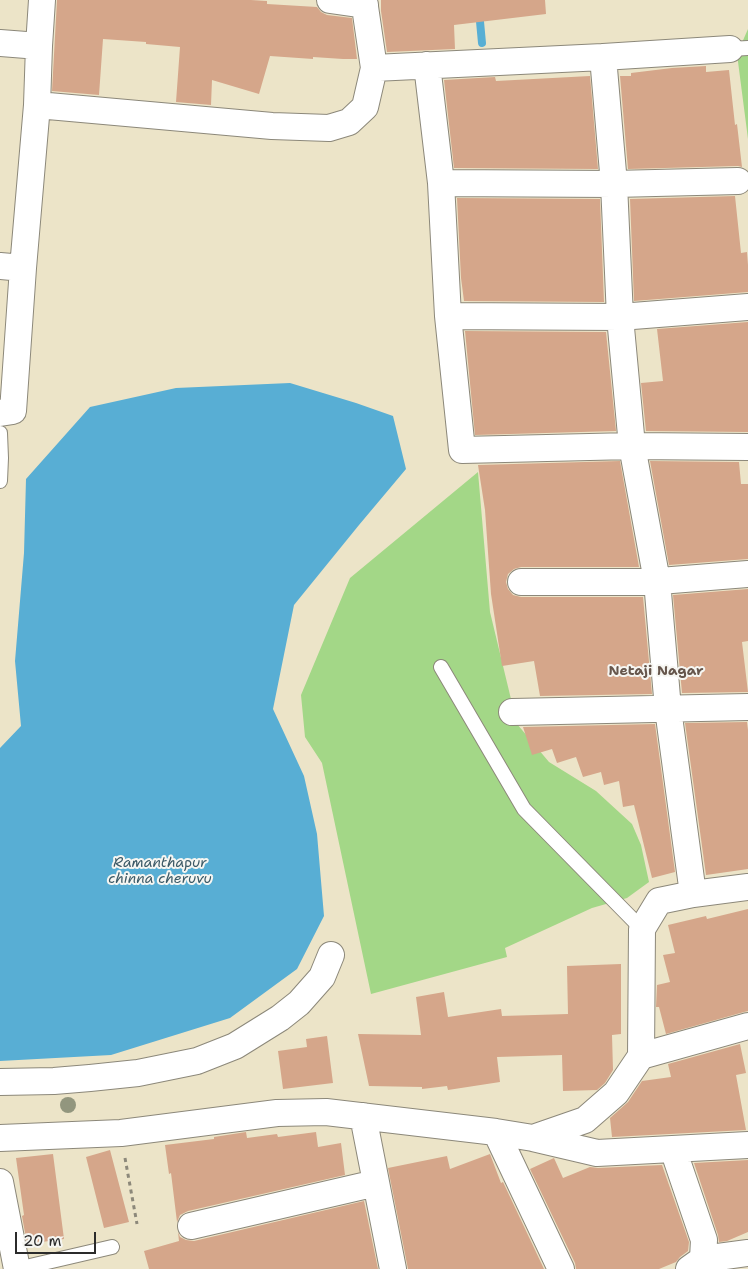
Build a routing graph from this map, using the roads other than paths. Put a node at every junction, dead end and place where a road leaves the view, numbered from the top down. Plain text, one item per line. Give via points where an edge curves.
1 (42, 0) edge
2 (330, 0) edge
3 (365, 2) edge
4 (0, 43) edge
5 (39, 46) junction
6 (739, 48) edge
7 (603, 57) junction
8 (427, 65) junction
9 (374, 68) junction
10 (37, 105) junction
11 (738, 182) dead end
12 (441, 183) junction
13 (614, 184) junction
14 (11, 267) edge
15 (748, 307) edge
16 (448, 316) junction
17 (620, 317) junction
18 (0, 413) edge
19 (0, 434) edge
20 (632, 446) junction
21 (748, 447) edge
22 (0, 480) edge
23 (748, 574) edge
24 (657, 581) junction
25 (521, 582) dead end
26 (441, 667) dead end
27 (748, 707) edge
28 (668, 708) junction
29 (512, 712) dead end
30 (748, 887) edge
31 (693, 894) junction
32 (642, 930) junction
33 (331, 955) dead end
34 (748, 1026) edge
35 (642, 1056) junction
36 (0, 1082) edge
37 (363, 1116) junction
38 (496, 1132) junction
39 (0, 1138) edge
40 (533, 1138) junction
41 (748, 1146) edge
42 (673, 1149) junction
43 (0, 1182) edge
44 (376, 1183) junction
45 (191, 1226) dead end
46 (5, 1231) edge
47 (112, 1247) dead end
48 (748, 1253) edge
49 (696, 1264) edge
50 (17, 1269) edge
51 (393, 1269) edge
52 (561, 1269) edge

1 - 5 street
2 - 3 street
3 - 9 street
4 - 5 street
5 - 10 street
6 - 7 street
7 - 8 street
7 - 13 street
8 - 9 street
8 - 12 street
9 - 10 street via 365,107 349,122 329,128
10 - 14 street
11 - 13 street
12 - 13 street
12 - 16 street
13 - 17 street
14 - 18 street via 13,412
15 - 17 street
16 - 17 street
16 - 20 street via 462,450
17 - 20 street
19 - 22 lane
20 - 21 street
20 - 24 street
23 - 24 street
24 - 25 street
24 - 28 street
26 - 32 lane via 524,809
27 - 28 street
28 - 29 street
28 - 31 street
30 - 31 street
31 - 32 street via 659,901
32 - 35 street
33 - 36 street via 322,977 299,1003 234,1046 197,1061 138,1073 54,1082
34 - 35 street
35 - 40 street via 616,1093 585,1120
37 - 38 street
37 - 39 street via 277,1112 121,1133
37 - 44 street
38 - 40 street
38 - 52 street
40 - 42 street via 597,1154
41 - 42 street
42 - 49 street via 704,1240
43 - 46 street
44 - 45 street
44 - 51 street
46 - 50 street
47 - 50 lane
48 - 49 street

